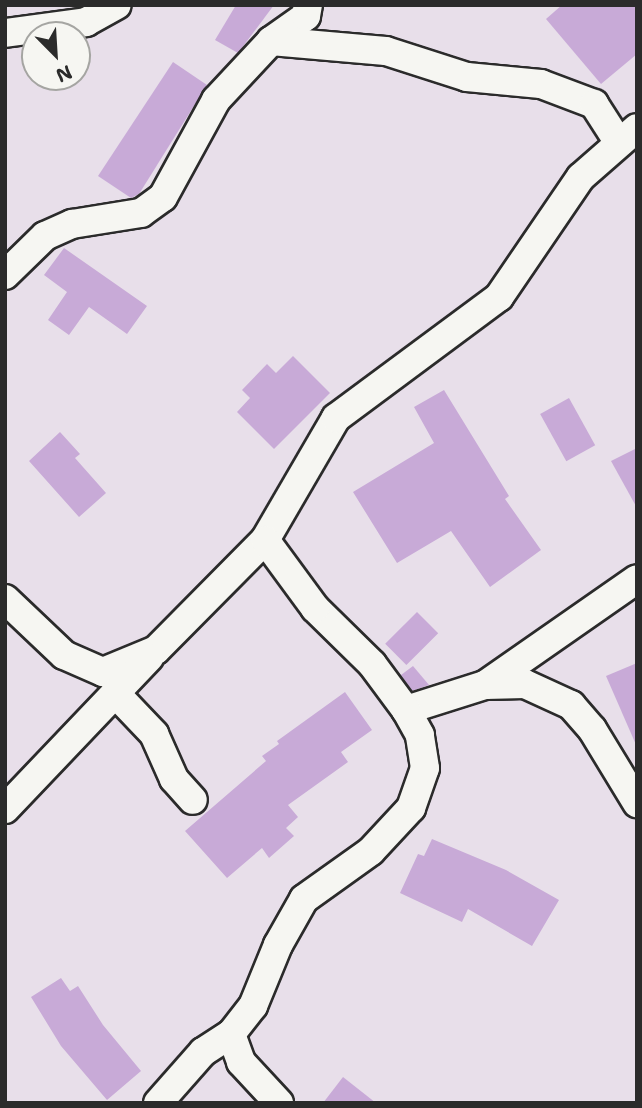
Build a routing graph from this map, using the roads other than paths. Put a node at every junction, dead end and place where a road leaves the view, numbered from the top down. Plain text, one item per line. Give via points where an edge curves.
1 (117, 5) edge
2 (308, 5) edge
3 (5, 33) edge
4 (271, 41) junction
5 (628, 136) edge
6 (5, 275) edge
7 (265, 540) junction
8 (637, 579) edge
9 (5, 599) edge
10 (156, 650) junction
11 (485, 685) junction
12 (115, 693) junction
13 (406, 710) junction
14 (193, 800) dead end
15 (637, 803) edge
16 (5, 809) edge
17 (231, 1034) junction
18 (158, 1103) edge
19 (279, 1103) edge

1 - 3 street via 86,22
2 - 4 street via 306,16
4 - 5 street via 386,51 467,77 541,84 594,104
4 - 6 street via 216,100 163,197 141,214 72,224 45,236
5 - 7 street via 581,177 499,297 337,418
7 - 10 street
7 - 13 street via 315,608 372,664
8 - 11 street
9 - 10 street via 64,656 103,671
10 - 12 street
11 - 13 street
11 - 15 street via 525,684 571,705 592,729
12 - 14 street via 154,734 174,779
12 - 16 street
13 - 17 street via 419,735 425,768 411,808 371,851 304,899 278,945 253,1006
17 - 18 street via 202,1052
17 - 19 street via 241,1062

